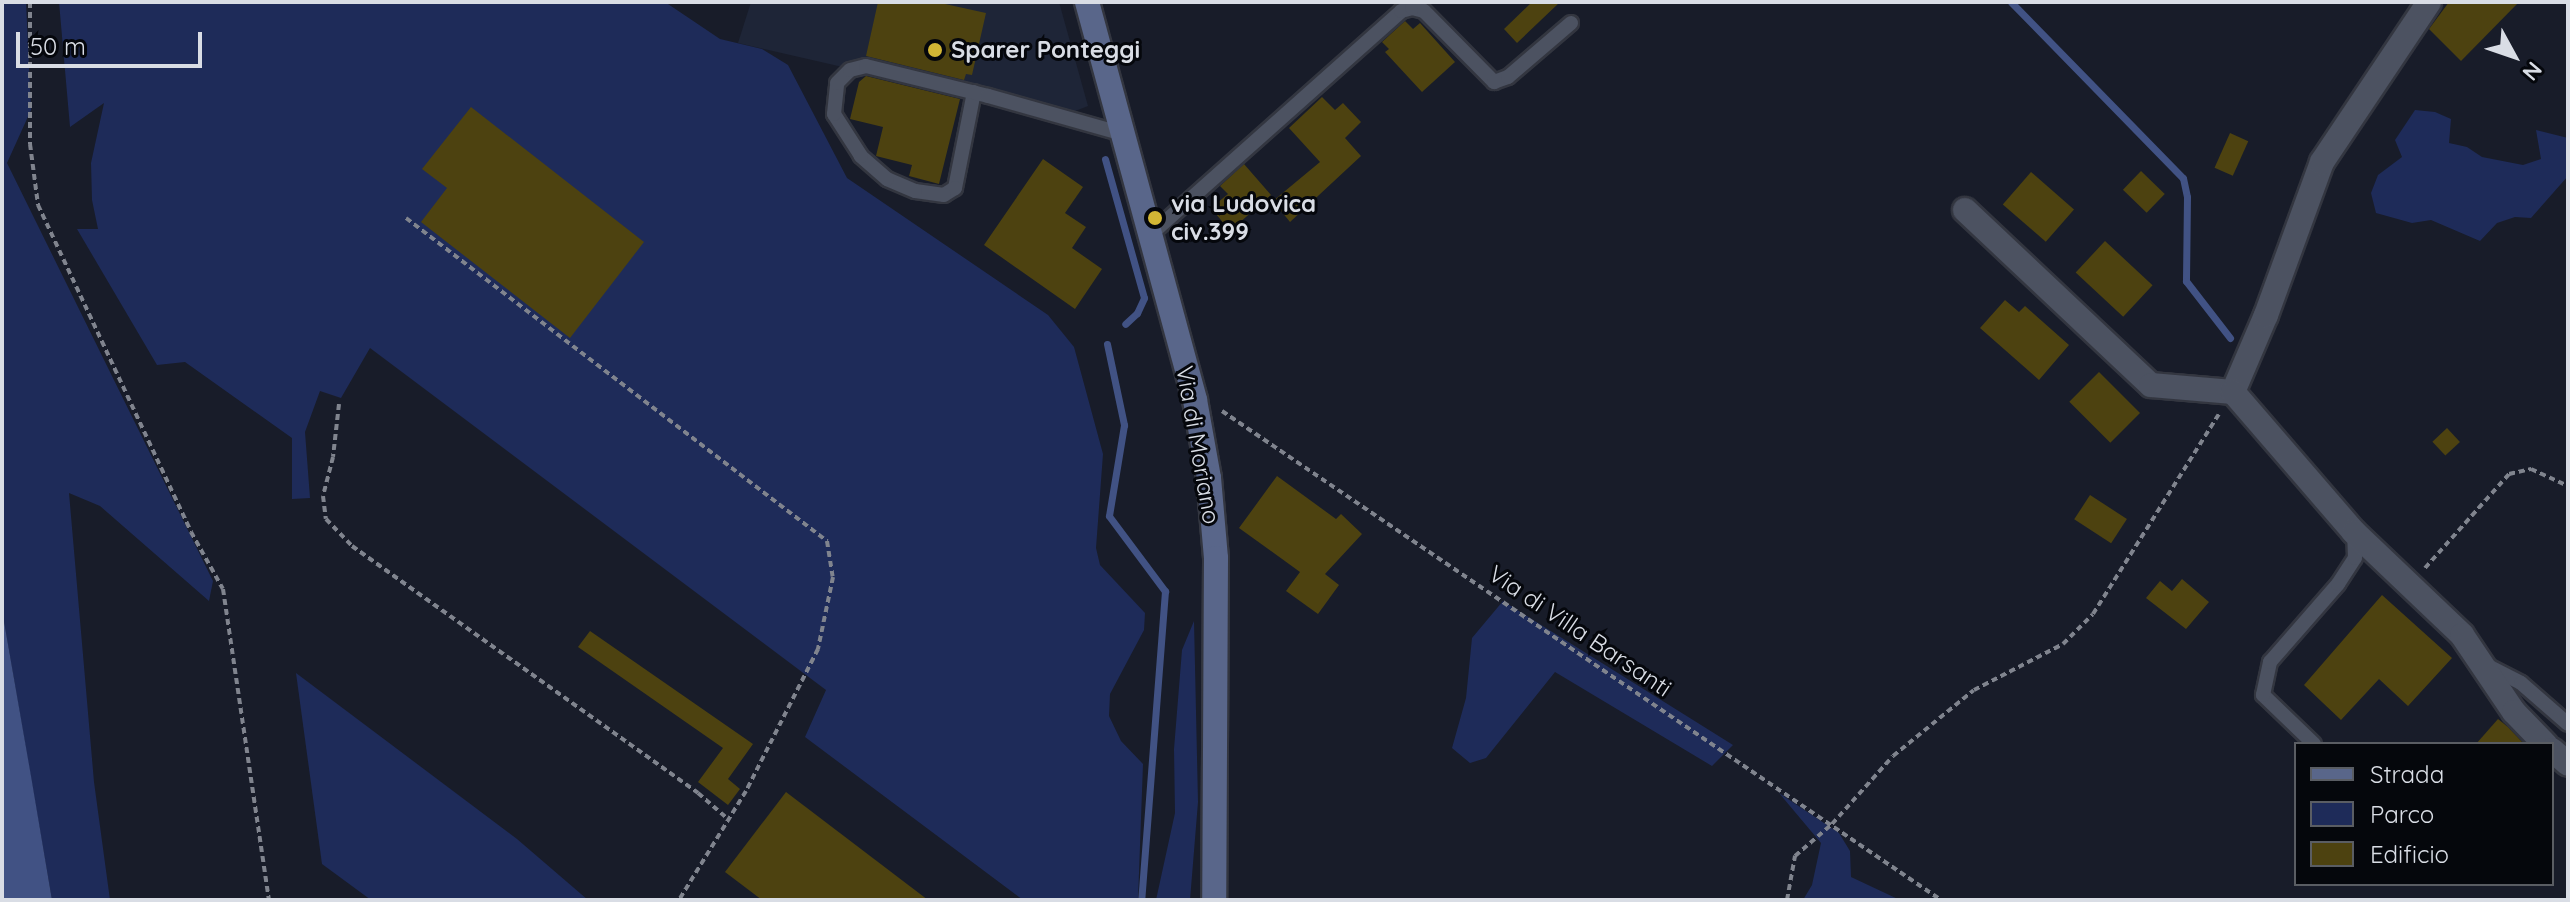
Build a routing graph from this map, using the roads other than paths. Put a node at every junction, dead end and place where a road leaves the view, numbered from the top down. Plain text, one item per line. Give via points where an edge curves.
1 (1087, 2) edge
2 (2429, 2) edge
3 (1571, 23) dead end
4 (974, 92) junction
5 (1123, 134) junction
6 (1965, 210) dead end
7 (1150, 235) junction
8 (2233, 392) junction
9 (2354, 532) junction
10 (2483, 663) junction
11 (2568, 724) edge
12 (2312, 742) edge
13 (2543, 742) edge
14 (1214, 900) edge

1 - 5 main road, Via di Moriano
2 - 8 street via 2322,162
3 - 7 lane via 1508,77 1494,82 1424,11 1401,11
4 - 4 lane via 866,66 850,70 837,83 834,114 861,156 887,179 944,195 955,188
4 - 5 lane
5 - 7 main road, Via di Moriano
6 - 8 street via 2151,385
7 - 14 main road, Via di Moriano via 1195,400 1209,478 1216,558
8 - 9 street
9 - 10 street via 2462,635
9 - 12 lane via 2355,558 2270,662 2263,695
10 - 11 lane via 2521,683
10 - 13 street via 2514,712

